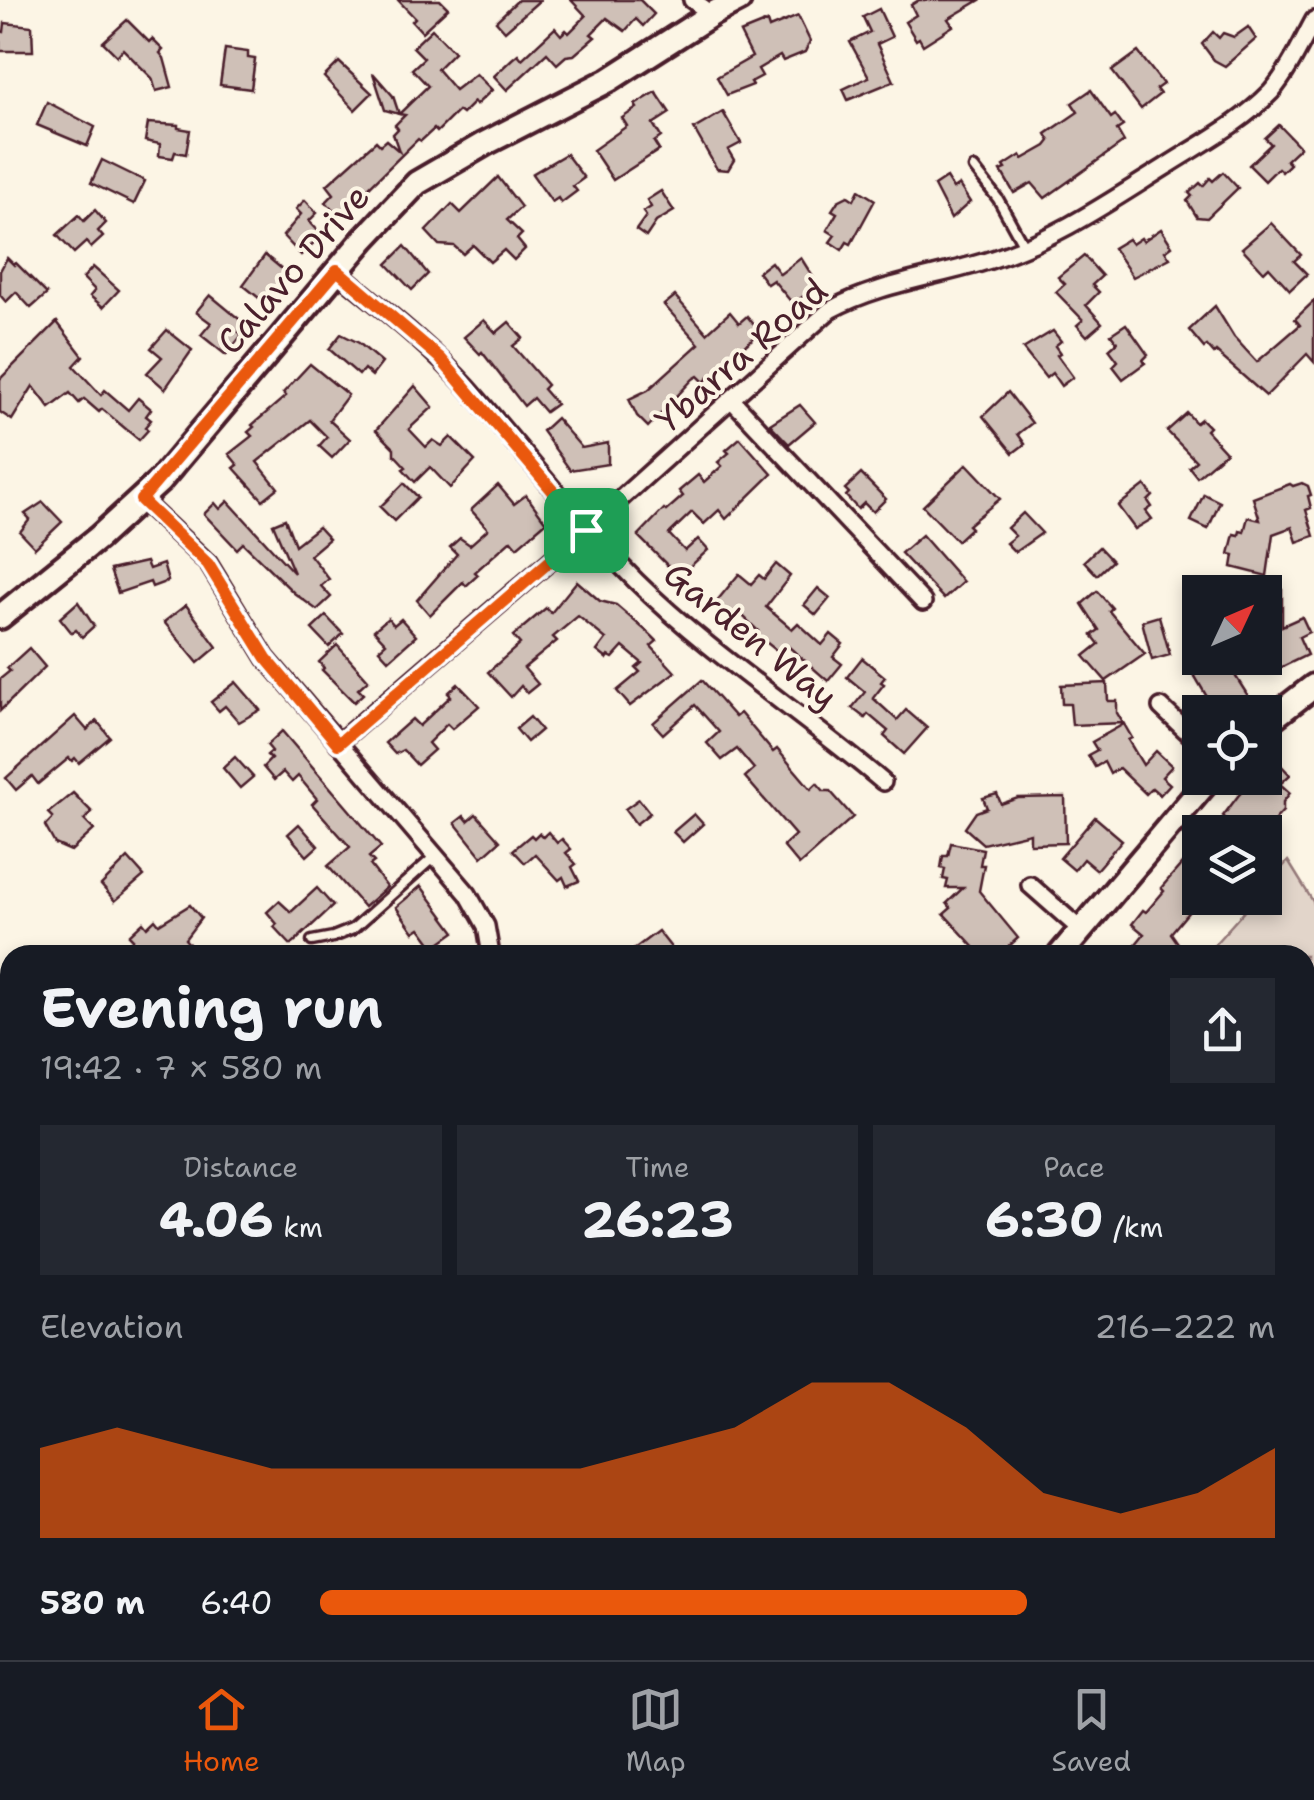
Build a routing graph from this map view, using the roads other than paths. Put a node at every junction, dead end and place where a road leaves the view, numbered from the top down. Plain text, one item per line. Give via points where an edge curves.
1 (692, 0) edge
2 (739, 0) edge
3 (712, 14) junction
4 (1314, 20) edge
5 (974, 168) dead end
6 (1025, 248) junction
7 (337, 270) junction
8 (732, 400) junction
9 (141, 500) junction
10 (586, 530) junction
11 (923, 602) dead end
12 (0, 616) edge
13 (1314, 686) edge
14 (1161, 707) dead end
15 (1282, 711) edge
16 (1182, 727) edge
17 (338, 744) junction
18 (883, 782) dead end
19 (1196, 795) edge
20 (434, 856) junction
21 (1030, 885) dead end
22 (1081, 930) junction
23 (312, 941) dead end
24 (488, 945) edge
25 (1068, 945) edge

1 - 3 street
2 - 3 street, Calavo Drive
3 - 7 street, Calavo Drive via 610,80 434,172 395,204
4 - 6 street, Ybarra Road via 1272,90 1239,120 1084,219
5 - 6 lane
6 - 8 street, Ybarra Road via 854,297 830,310
7 - 9 street, Calavo Drive
7 - 10 street, Garden Way via 440,358
8 - 10 street, Ybarra Road
8 - 11 street
9 - 12 street, Calavo Drive
9 - 17 street via 208,564 266,658
10 - 17 street, Ybarra Road
10 - 18 street, Garden Way via 684,625
13 - 15 street
14 - 16 street
17 - 20 street
19 - 22 street
20 - 23 lane via 354,928
20 - 24 street via 479,910
21 - 22 street
22 - 25 street

